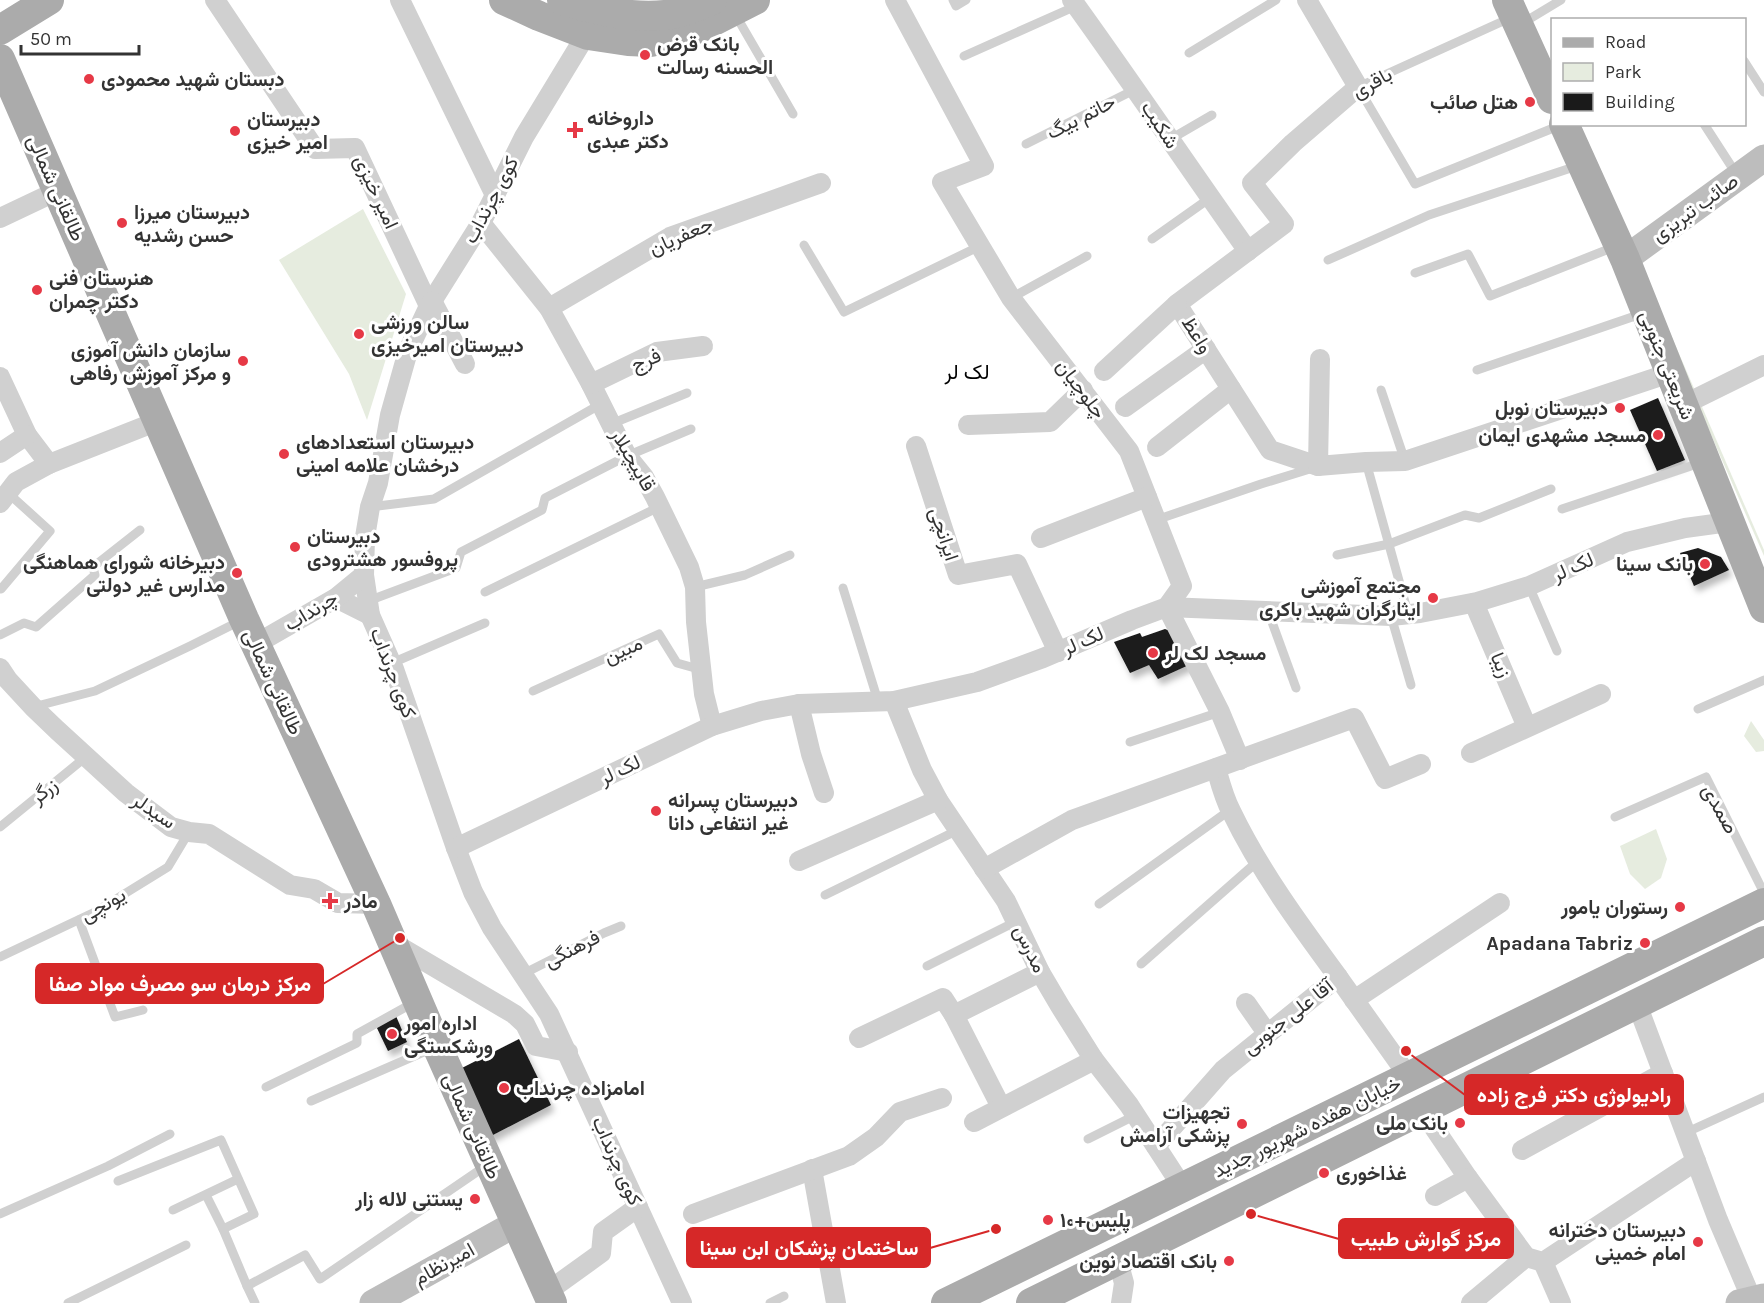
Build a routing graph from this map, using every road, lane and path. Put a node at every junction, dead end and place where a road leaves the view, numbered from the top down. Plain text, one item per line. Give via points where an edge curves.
1 (49, 0) edge
2 (215, 0) edge
3 (400, 0) edge
4 (504, 0) edge
5 (562, 0) edge
6 (627, 0) edge
7 (895, 0) edge
8 (953, 0) edge
9 (966, 0) edge
10 (1276, 0) edge
11 (1307, 0) edge
12 (1561, 0) edge
13 (1074, 3) edge
14 (734, 4) edge
15 (1514, 14) edge
16 (598, 15) edge
17 (0, 30) edge
18 (1189, 53) dead end
19 (964, 56) dead end
20 (0, 59) edge
21 (1746, 64) edge
22 (1358, 87) junction
23 (1136, 89) junction
24 (1764, 92) edge
25 (1551, 97) edge
26 (793, 114) dead end
27 (1212, 115) dead end
28 (1558, 126) edge
29 (1564, 126) edge
30 (1705, 126) edge
31 (1169, 140) junction
32 (1026, 144) dead end
33 (1764, 158) edge
34 (1582, 165) junction
35 (1738, 177) junction
36 (821, 183) dead end
37 (1252, 183) joint
38 (57, 191) junction
39 (495, 195) junction
40 (1210, 198) junction
41 (0, 218) edge
42 (481, 223) junction
43 (1152, 239) dead end
44 (804, 245) dead end
45 (980, 246) junction
46 (1248, 251) junction
47 (1622, 252) junction
48 (1087, 256) dead end
49 (1328, 260) dead end
50 (1415, 273) dead end
51 (1011, 298) junction
52 (430, 304) junction
53 (1178, 304) junction
54 (549, 308) junction
55 (1646, 312) junction
56 (703, 346) dead end
57 (1206, 349) junction
58 (1320, 359) dead end
59 (465, 364) dead end
60 (1764, 365) edge
61 (1477, 370) dead end
62 (1104, 371) dead end
63 (1670, 373) junction
64 (0, 377) edge
65 (591, 384) junction
66 (1231, 389) junction
67 (1083, 390) junction
68 (1381, 390) dead end
69 (687, 393) dead end
70 (1687, 403) junction
71 (601, 404) junction
72 (1125, 407) dead end
73 (158, 422) junction
74 (612, 424) junction
75 (968, 425) dead end
76 (691, 429) dead end
77 (27, 435) junction
78 (916, 446) dead end
79 (1157, 447) dead end
80 (0, 453) edge
81 (627, 456) junction
82 (1405, 461) junction
83 (1366, 462) junction
84 (1705, 462) junction
85 (49, 464) junction
86 (1318, 466) junction
87 (1551, 489) dead end
88 (1147, 497) junction
89 (4, 498) edge
90 (370, 507) junction
91 (659, 507) junction
92 (1562, 509) dead end
93 (1730, 510) junction
94 (1156, 520) junction
95 (141, 530) dead end
96 (1041, 538) dead end
97 (1389, 544) junction
98 (790, 555) dead end
99 (1337, 555) dead end
100 (364, 575) junction
101 (1529, 586) junction
102 (695, 587) junction
103 (843, 588) dead end
104 (1, 589) edge
105 (485, 592) dead end
106 (336, 597) junction
107 (1474, 603) junction
108 (1167, 607) junction
109 (369, 608) junction
110 (1764, 608) edge
111 (1268, 611) junction
112 (1399, 615) junction
113 (485, 623) dead end
114 (250, 631) junction
115 (0, 635) edge
116 (1557, 651) dead end
117 (1058, 652) junction
118 (392, 663) junction
119 (0, 668) edge
120 (702, 670) junction
121 (1764, 680) edge
122 (1411, 685) dead end
123 (1296, 688) dead end
124 (533, 691) dead end
125 (1602, 694) dead end
126 (886, 701) junction
127 (799, 704) junction
128 (33, 707) junction
129 (1698, 710) dead end
130 (1220, 712) junction
131 (712, 726) junction
132 (1527, 727) junction
133 (1130, 742) dead end
134 (1471, 753) dead end
135 (87, 756) junction
136 (1240, 760) junction
137 (1421, 764) dead end
138 (1215, 768) junction
139 (824, 793) dead end
140 (938, 800) junction
141 (1230, 810) junction
142 (1615, 817) dead end
143 (0, 827) edge
144 (958, 830) junction
145 (189, 832) junction
146 (456, 848) junction
147 (799, 861) dead end
148 (1258, 861) junction
149 (984, 869) junction
150 (1764, 893) edge
151 (825, 895) dead end
152 (1500, 903) dead end
153 (1764, 903) edge
154 (376, 904) junction
155 (1099, 904) dead end
156 (79, 920) junction
157 (1017, 921) junction
158 (621, 926) dead end
159 (1764, 941) edge
160 (392, 942) junction
161 (0, 957) edge
162 (1141, 964) dead end
163 (927, 966) dead end
164 (1040, 972) junction
165 (523, 974) junction
166 (1338, 977) junction
167 (417, 1000) junction
168 (1354, 1000) junction
169 (1246, 1003) dead end
170 (1637, 1004) junction
171 (143, 1010) dead end
172 (954, 1015) junction
173 (1267, 1034) junction
174 (859, 1038) dead end
175 (437, 1046) junction
176 (568, 1052) junction
177 (1094, 1060) junction
178 (1663, 1073) junction
179 (1409, 1077) junction
180 (266, 1087) dead end
181 (1764, 1097) edge
182 (942, 1098) dead end
183 (311, 1101) dead end
184 (1001, 1107) junction
185 (1422, 1110) junction
186 (1136, 1115) junction
187 (974, 1122) dead end
188 (1685, 1133) junction
189 (170, 1134) dead end
190 (1088, 1139) dead end
191 (1156, 1146) junction
192 (1522, 1150) dead end
193 (1696, 1161) junction
194 (489, 1163) junction
195 (812, 1169) junction
196 (1468, 1178) junction
197 (238, 1179) junction
198 (118, 1181) dead end
199 (1183, 1188) junction
200 (206, 1195) junction
201 (1435, 1196) dead end
202 (638, 1207) junction
203 (173, 1210) dead end
204 (0, 1214) edge
205 (693, 1214) dead end
206 (516, 1224) junction
207 (223, 1229) junction
208 (186, 1245) dead end
209 (1534, 1260) junction
210 (1118, 1261) junction
211 (247, 1286) junction
212 (784, 1296) dead end
213 (550, 1298) edge
214 (1752, 1300) edge
215 (675, 1301) edge
216 (68, 1303) edge
217 (255, 1303) edge
218 (373, 1303) edge
219 (770, 1303) edge
220 (836, 1303) edge
221 (946, 1303) edge
222 (1031, 1303) edge
223 (1121, 1303) edge
224 (1471, 1303) edge
225 (1561, 1303) edge

1 - 17 main road
2 - 52 street, امیر خیزی via 315,149 356,148
3 - 39 street
4 - 16 main road via 539,16
5 - 16 main road
6 - 16 street
7 - 45 street, چلوچیان via 984,166 942,182
8 - 9 lane via 956,6
10 - 18 lane
11 - 22 street
12 - 15 lane, باقری
13 - 19 lane
13 - 23 street, شکیب
14 - 16 main road via 656,16
14 - 26 lane
15 - 22 lane, باقری
15 - 25 main road
16 - 39 street, کوی چرنداب via 524,137
20 - 38 main road, طالقانی شمالی
21 - 24 lane
22 - 28 lane via 1415,184
22 - 37 street, باقری
23 - 31 street, شکیب
23 - 32 lane, حاتم بیگ
27 - 31 lane
29 - 34 main road, شریعتی جنوبی
30 - 35 lane
31 - 40 street, شکیب
33 - 35 main road, صائب تبریزی
34 - 47 main road, شریعتی جنوبی
34 - 49 lane via 1430,215
35 - 47 main road, صائب تبریزی
36 - 54 street, جعفریان via 670,237
37 - 46 street, واعظ via 1284,224
38 - 41 street
38 - 73 main road, طالقانی شمالی
39 - 42 street, کوی چرنداب
40 - 43 lane
40 - 46 street, شکیب
42 - 52 street, کوی چرنداب
42 - 54 street, قاپیچیلار
44 - 45 lane via 844,312
45 - 51 street, چلوچیان
46 - 53 street, واعظ
47 - 50 lane via 1490,296 1468,254
47 - 55 main road, شریعتی جنوبی
47 - 70 lane via 1635,272
48 - 51 lane
51 - 67 street, چلوچیان
52 - 59 street
52 - 90 street, کوی چرنداب via 408,351
53 - 57 street, واعظ
53 - 62 street
54 - 65 street, قاپیچیلار
55 - 61 lane
55 - 63 main road, شریعتی جنوبی
56 - 65 street, فرج via 657,352
57 - 66 street, واعظ
57 - 72 street
58 - 86 street
60 - 70 street
63 - 70 main road, شریعتی جنوبی
63 - 82 street, واعظ
64 - 77 street
65 - 71 street, قاپیچیلار
66 - 79 street
66 - 86 street, واعظ via 1270,450
67 - 75 street via 1050,422
67 - 88 street, چلوچیان via 1129,451
68 - 82 lane
69 - 74 lane
70 - 84 main road, شریعتی جنوبی
70 - 93 lane
71 - 74 street, قاپیچیلار
71 - 90 lane via 434,499
73 - 85 street
73 - 114 main road, طالقانی شمالی
74 - 81 street, قاپیچیلار
76 - 81 lane
77 - 80 street
77 - 85 street
78 - 117 street, ایرانچی via 958,575 1017,564
81 - 91 street, قاپیچیلار via 644,477
81 - 109 lane via 546,498 542,510 461,552 456,568
82 - 83 street, واعظ
83 - 86 street, واعظ
83 - 97 lane
84 - 92 lane
84 - 93 main road, شریعتی جنوبی
85 - 89 street via 16,483
86 - 94 lane
87 - 97 lane via 1479,518 1465,515
88 - 94 street, چلوچیان
88 - 96 street
89 - 104 lane via 50,531
90 - 100 street, کوی چرنداب
91 - 102 street, قاپیچیلار
91 - 105 lane
93 - 101 street, لک لر via 1685,528 1627,542
93 - 110 main road, شریعتی جنوبی
94 - 108 street, چلوچیان via 1182,586
95 - 115 lane via 93,567 95,575 36,627 24,623
97 - 99 lane
97 - 112 lane
98 - 102 lane via 745,575
100 - 106 street, چرنداب
100 - 109 street, کوی چرنداب
101 - 107 street, لک لر
101 - 116 lane
102 - 120 street, قاپیچیلار
103 - 126 lane
106 - 109 street
106 - 114 street, چرنداب
107 - 112 street, لک لر
107 - 132 street, زیبا
108 - 111 street, لک لر
108 - 117 street, لک لر
108 - 130 street
109 - 118 street, کوی چرنداب
111 - 112 street, لک لر
111 - 123 lane
112 - 122 lane
113 - 118 lane
114 - 128 lane via 190,646 95,691
114 - 154 main road, طالقانی شمالی
117 - 126 street, لک لر via 977,682
118 - 146 street, کوی چرنداب
119 - 128 street, سیدلر
120 - 124 lane, مبین via 677,663 659,634
120 - 131 street, قاپیچیلار
121 - 129 lane
125 - 132 street
126 - 127 street, لک لر
126 - 140 street, مدرس
127 - 131 street, لک لر
127 - 139 street
128 - 135 street, سیدلر
130 - 133 lane
130 - 136 street
131 - 146 street, لک لر
132 - 134 street
135 - 143 lane, زرگر
135 - 145 street, سیدلر via 126,793 171,826
136 - 137 street via 1354,718 1385,779
136 - 138 street
138 - 141 street
138 - 149 street via 1072,820
140 - 144 street, مدرس
140 - 147 street
141 - 148 street
141 - 155 lane
142 - 150 lane, صمدی via 1706,777
144 - 149 street, مدرس
144 - 151 lane
145 - 154 street, سیدلر via 209,834 290,885 314,889 338,903
145 - 156 lane, یونچی via 168,867
146 - 165 street, کوی چرنداب via 492,928
148 - 162 lane
148 - 166 street
149 - 157 street, مدرس
152 - 168 street
153 - 179 main road, خیابان هفده شهریور جدید
154 - 160 main road, طالقانی شمالی
156 - 161 lane, یونچی
156 - 171 lane via 116,1017
157 - 163 lane
157 - 164 street, مدرس
158 - 165 lane, فرهنگی
159 - 170 main road, خیابان هفده شهریور جدید
160 - 167 main road, طالقانی شمالی
160 - 176 street via 514,1014 525,1024 536,1046
164 - 172 street
164 - 177 street, مدرس
165 - 176 street, کوی چرنداب
166 - 168 street, آقا علی جنوبی
166 - 173 street, آقا علی جنوبی
167 - 175 main road, طالقانی شمالی
167 - 180 lane via 357,1034 357,1043
168 - 179 street, آقا علی جنوبی
169 - 173 street
170 - 178 street
170 - 185 main road, خیابان هفده شهریور جدید
172 - 174 street via 943,998
172 - 184 street
173 - 191 street, آقا علی جنوبی via 1223,1070
175 - 183 lane
175 - 194 main road, طالقانی شمالی
176 - 202 street, کوی چرنداب
177 - 184 street
177 - 186 street, مدرس
178 - 188 street
178 - 192 street
179 - 199 main road, خیابان هفده شهریور جدید
181 - 188 lane
182 - 195 street via 900,1112 876,1137 849,1156
184 - 187 street
185 - 196 street
185 - 210 main road, خیابان هفده شهریور جدید
186 - 190 lane
186 - 191 street, مدرس
188 - 193 street
189 - 204 lane
191 - 199 street, مدرس
193 - 209 street
193 - 214 street
194 - 206 main road, طالقانی شمالی
194 - 211 lane via 320,1279 305,1255
195 - 205 street
195 - 220 street
196 - 201 street
196 - 209 street
197 - 198 lane via 221,1140
197 - 200 lane
197 - 207 lane via 254,1214
199 - 221 main road, خیابان هفده شهریور جدید
200 - 203 lane
200 - 207 lane
202 - 213 street via 603,1232 601,1253
202 - 215 street, کوی چرنداب
206 - 213 main road, طالقانی شمالی
206 - 218 main road, امیرنظام
207 - 211 lane
208 - 216 lane
209 - 224 street
209 - 225 street
210 - 222 main road, خیابان هفده شهریور جدید
210 - 223 street via 1124,1283
211 - 217 lane
212 - 219 lane

